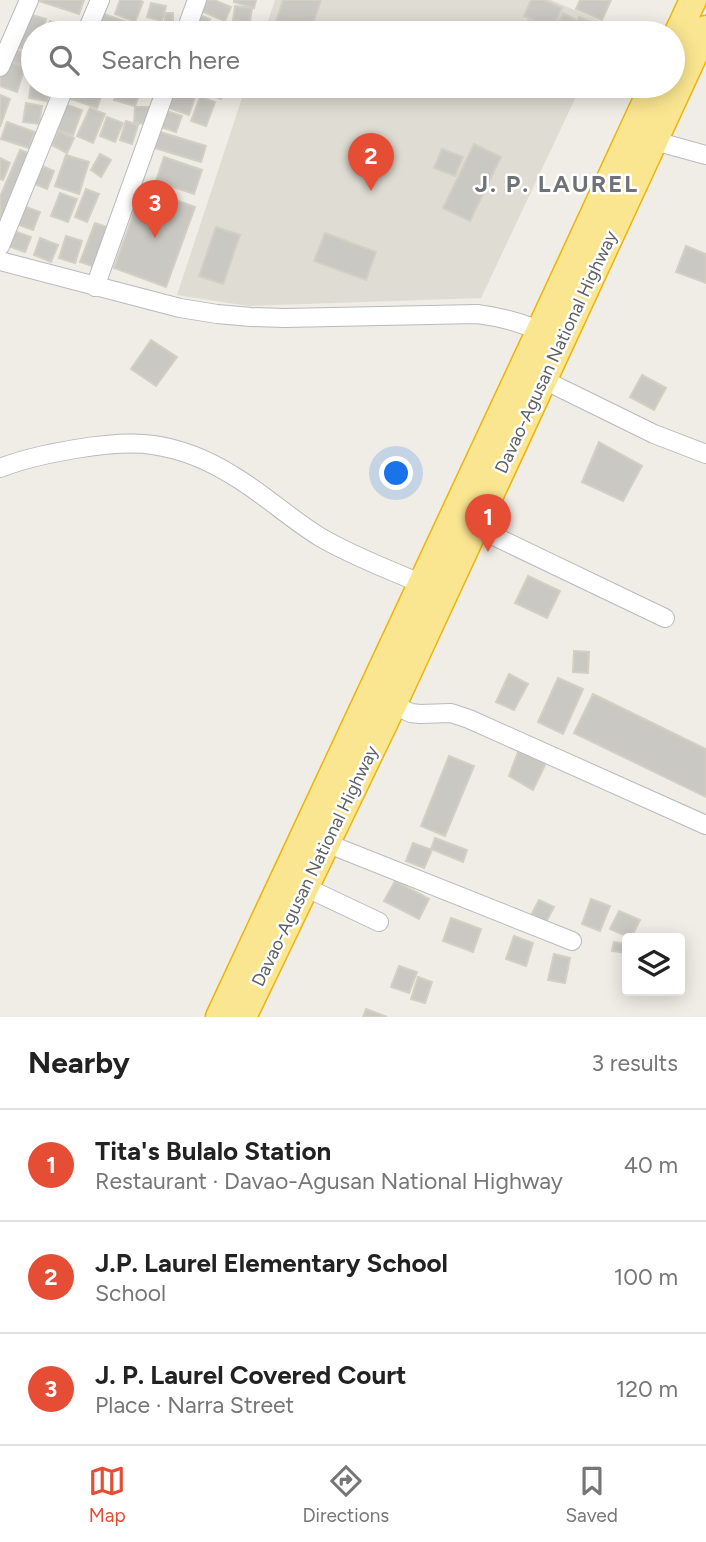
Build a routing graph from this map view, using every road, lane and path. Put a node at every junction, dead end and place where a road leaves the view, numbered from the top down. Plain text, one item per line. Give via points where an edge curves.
1 (29, 0) edge
2 (100, 0) edge
3 (197, 0) edge
4 (693, 0) edge
5 (91, 21) edge
6 (189, 21) edge
7 (683, 21) edge
8 (706, 29) edge
9 (685, 65) edge
10 (0, 67) edge
11 (60, 98) edge
12 (163, 98) edge
13 (651, 98) edge
14 (666, 98) edge
15 (643, 137) junction
16 (706, 155) edge
17 (0, 246) edge
18 (0, 261) edge
19 (96, 287) junction
20 (551, 335) junction
21 (544, 380) junction
22 (706, 454) edge
23 (0, 468) edge
24 (475, 527) junction
25 (422, 584) junction
26 (665, 618) dead end
27 (381, 700) junction
28 (706, 825) edge
29 (326, 843) junction
30 (305, 887) junction
31 (379, 922) dead end
32 (572, 941) dead end
33 (219, 1017) edge
34 (243, 1017) edge

1 - 10 street
2 - 5 street
3 - 6 street
4 - 7 highway
8 - 9 highway, Davao-Agusan National Highway
11 - 17 street
12 - 19 street
13 - 15 highway, Davao-Agusan National Highway
14 - 15 highway, Davao-Agusan National Highway
15 - 16 street
15 - 20 highway, Davao-Agusan National Highway
18 - 19 street
19 - 20 street via 180,309 228,315 477,314
20 - 21 highway, Davao-Agusan National Highway
20 - 25 highway, Davao-Agusan National Highway
21 - 22 street
21 - 24 highway, Davao-Agusan National Highway
23 - 25 street via 119,444 151,444 188,453 232,475 320,537
24 - 26 street
24 - 27 highway, Davao-Agusan National Highway
25 - 27 highway, Davao-Agusan National Highway
27 - 28 street via 411,713 459,715
27 - 29 highway, Davao-Agusan National Highway
27 - 33 highway, Davao-Agusan National Highway
29 - 30 highway, Davao-Agusan National Highway
29 - 32 street
30 - 31 street
30 - 34 highway, Davao-Agusan National Highway

